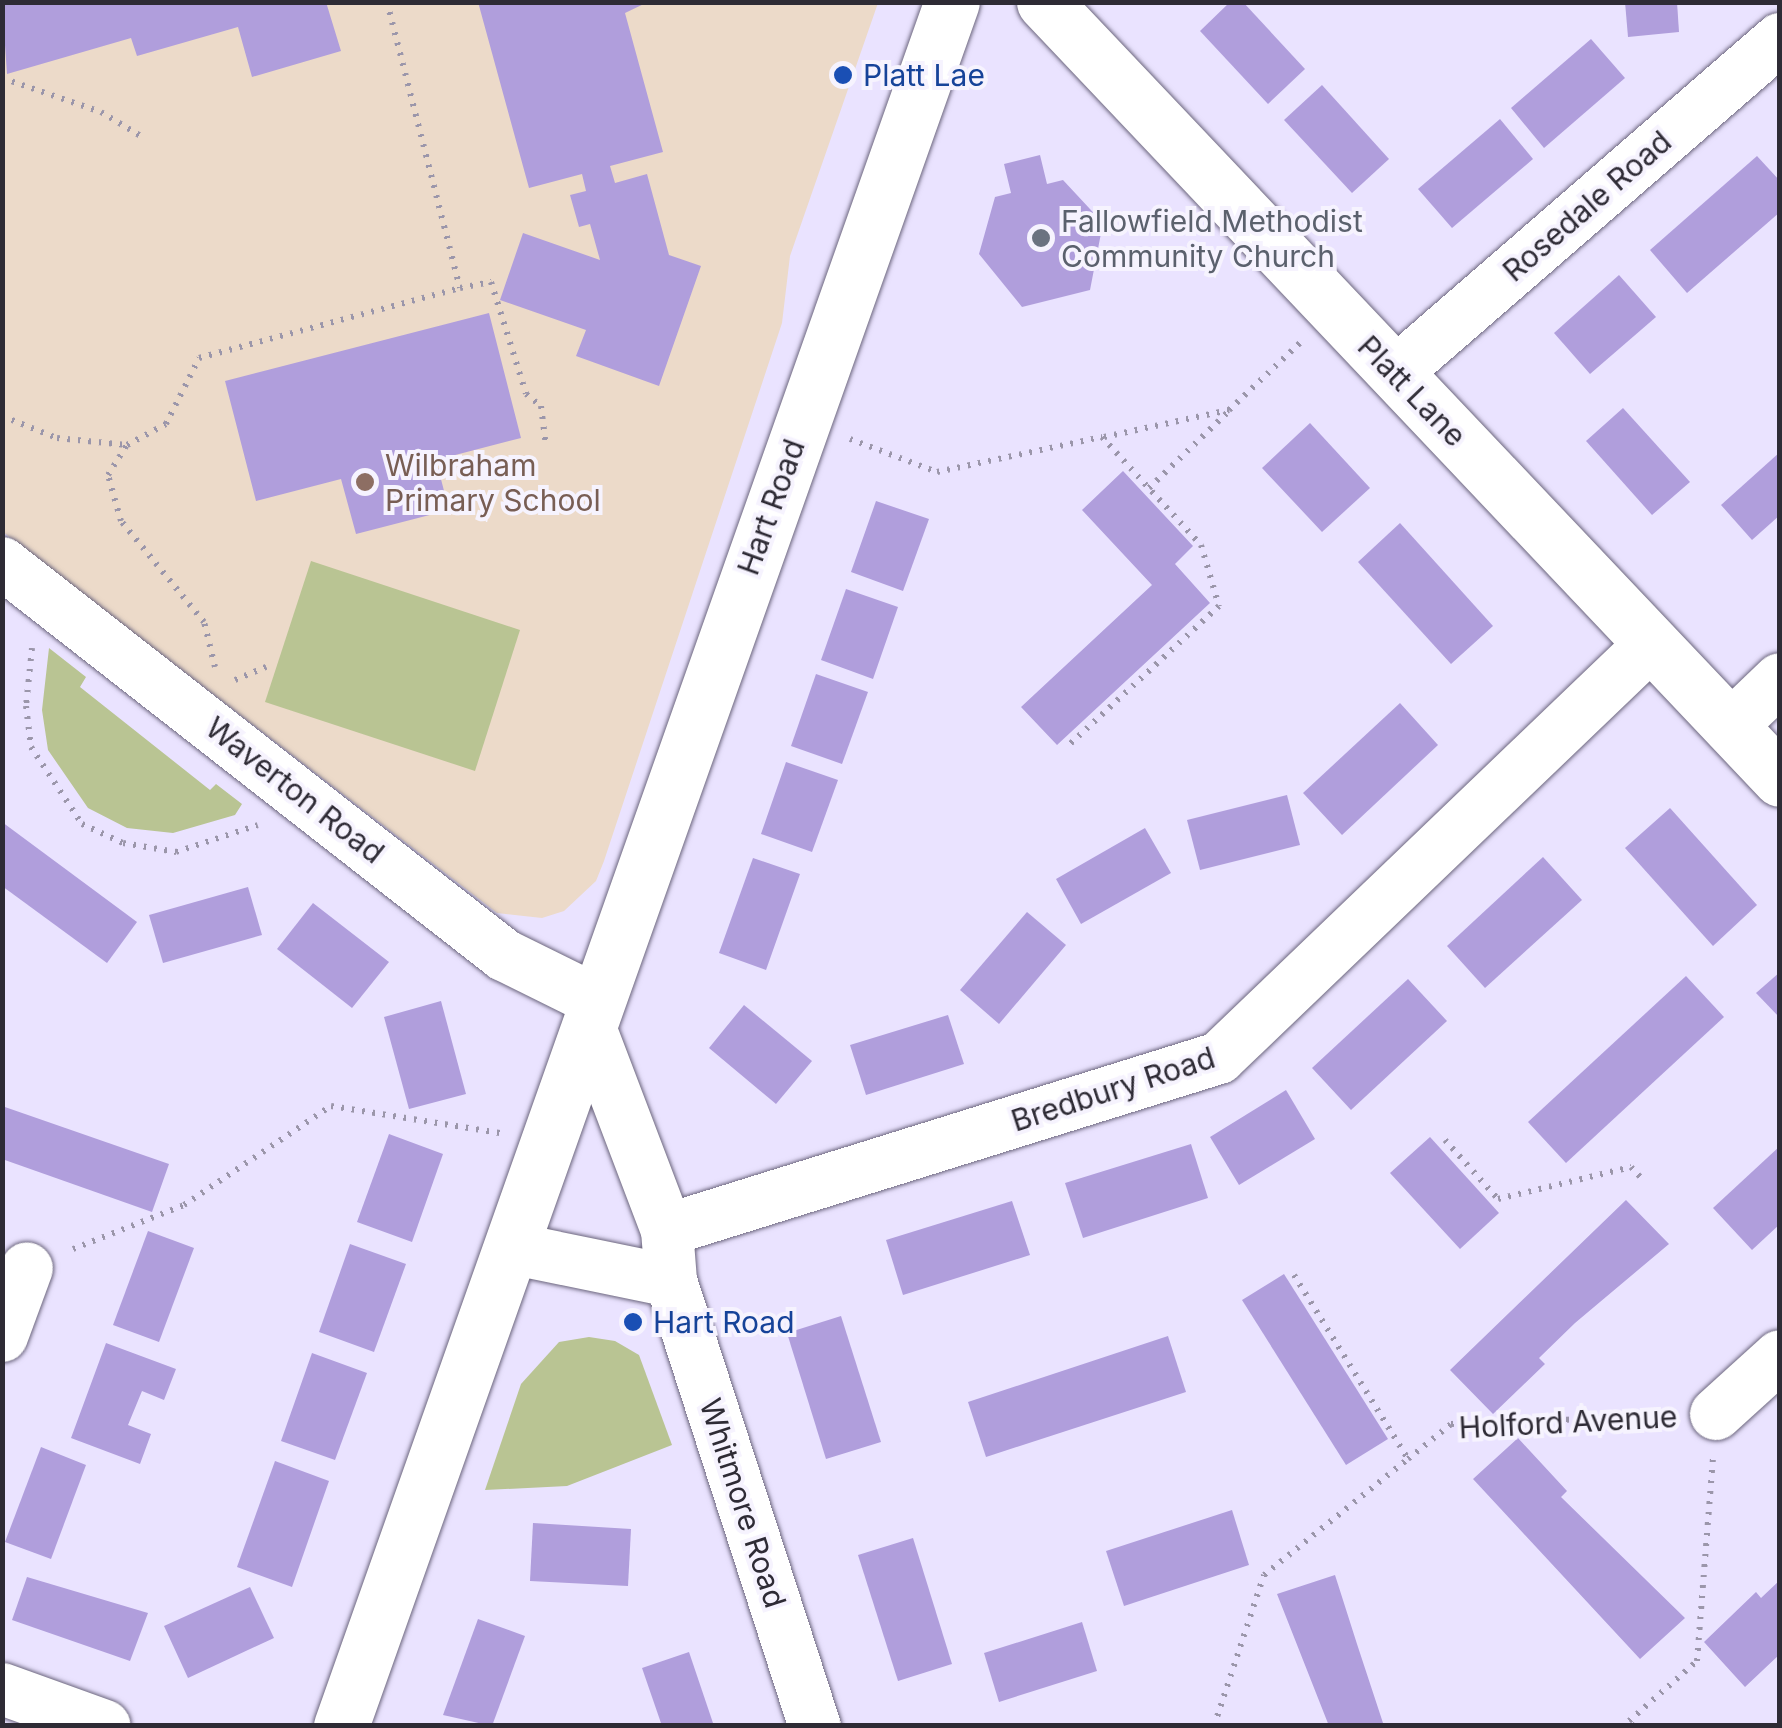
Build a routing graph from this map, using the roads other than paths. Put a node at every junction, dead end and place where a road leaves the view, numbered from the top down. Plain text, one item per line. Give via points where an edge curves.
1 (952, 2) edge
2 (1044, 2) edge
3 (1780, 39) edge
4 (1395, 373) junction
5 (2, 562) edge
6 (1652, 644) junction
7 (1780, 679) edge
8 (1730, 727) junction
9 (1780, 778) edge
10 (593, 1013) junction
11 (667, 1230) junction
12 (515, 1249) junction
13 (27, 1268) road end
14 (672, 1281) junction
15 (2, 1336) edge
16 (1780, 1356) edge
17 (1716, 1414) road end
18 (2, 1690) edge
19 (105, 1726) edge
20 (341, 1726) edge
21 (815, 1726) edge

1 - 10 street, Hart Road
2 - 4 street, Platt Lane
3 - 4 street, Rosedale Road
4 - 6 street, Platt Lane
5 - 10 street, Waverton Road via 504,955
6 - 8 street, Platt Lane
6 - 11 street, Bredbury Road via 1219,1058
7 - 8 street
8 - 9 street, Platt Lane
10 - 11 street, Whitmore Road
10 - 12 street, Hart Road
11 - 14 street, Whitmore Road
12 - 14 street
12 - 20 street, Hart Road
13 - 15 street
14 - 21 street, Whitmore Road
16 - 17 street, Holford Avenue
18 - 19 street

